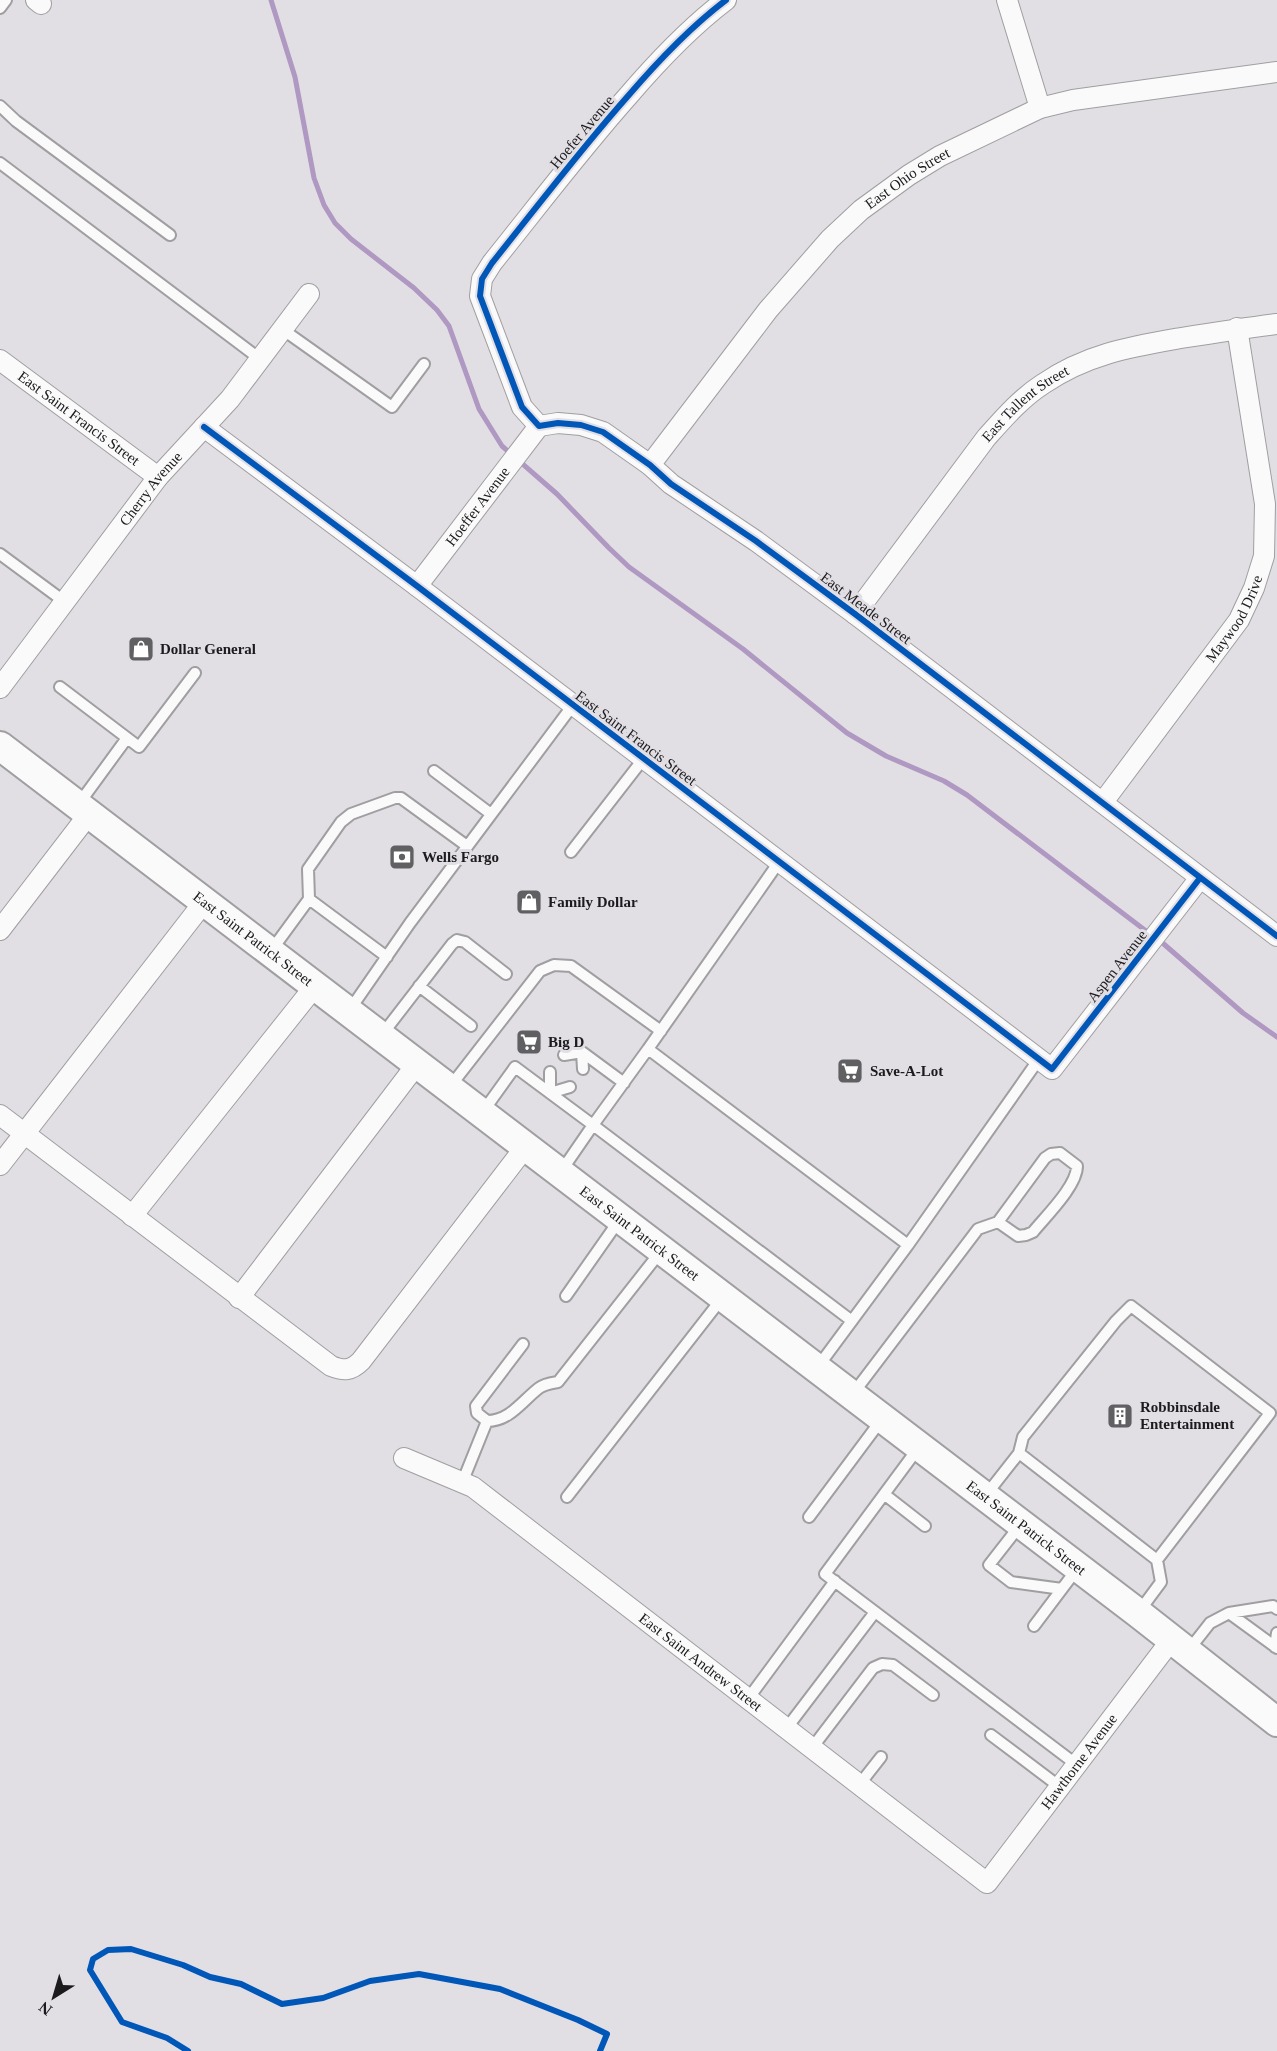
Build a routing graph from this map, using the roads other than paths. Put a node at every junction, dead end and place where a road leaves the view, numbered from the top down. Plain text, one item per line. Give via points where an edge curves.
1 (6, 0) edge
2 (726, 0) edge
3 (1007, 0) edge
4 (0, 9) edge
5 (1277, 72) edge
6 (0, 106) edge
7 (1040, 108) junction
8 (0, 163) edge
9 (170, 235) dead end
10 (309, 294) dead end
11 (1277, 324) edge
12 (1237, 328) junction
13 (282, 329) junction
14 (260, 359) junction
15 (0, 360) edge
16 (424, 364) dead end
17 (539, 426) junction
18 (204, 427) junction
19 (650, 465) junction
20 (158, 477) junction
21 (0, 554) edge
22 (417, 586) junction
23 (65, 602) junction
24 (855, 614) junction
25 (195, 673) dead end
26 (60, 687) dead end
27 (0, 688) edge
28 (573, 705) junction
29 (127, 738) junction
30 (0, 746) edge
31 (644, 758) junction
32 (434, 771) dead end
33 (1103, 802) junction
34 (83, 809) junction
35 (491, 814) junction
36 (467, 846) junction
37 (571, 852) dead end
38 (779, 862) junction
39 (1200, 878) junction
40 (309, 899) junction
41 (204, 902) junction
42 (0, 930) edge
43 (1277, 936) edge
44 (270, 952) junction
45 (387, 957) junction
46 (507, 974) dead end
47 (315, 986) junction
48 (419, 986) junction
49 (348, 1011) junction
50 (471, 1026) dead end
51 (661, 1031) junction
52 (380, 1036) junction
53 (648, 1049) junction
54 (582, 1052) junction
55 (564, 1054) dead end
56 (417, 1064) junction
57 (1046, 1064) junction
58 (583, 1069) dead end
59 (550, 1072) dead end
60 (624, 1083) junction
61 (570, 1087) dead end
62 (449, 1088) junction
63 (550, 1093) junction
64 (482, 1113) junction
65 (0, 1115) edge
66 (593, 1125) junction
67 (24, 1134) junction
68 (526, 1146) junction
69 (0, 1165) edge
70 (560, 1173) junction
71 (132, 1216) junction
72 (620, 1219) junction
73 (998, 1222) junction
74 (908, 1245) junction
75 (662, 1250) junction
76 (566, 1296) dead end
77 (723, 1297) junction
78 (239, 1298) junction
79 (852, 1321) junction
80 (523, 1344) dead end
81 (817, 1368) junction
82 (852, 1395) junction
83 (883, 1418) junction
84 (487, 1421) junction
85 (919, 1446) junction
86 (1019, 1453) junction
87 (404, 1458) dead end
88 (462, 1483) junction
89 (884, 1494) junction
90 (567, 1497) dead end
91 (985, 1497) junction
92 (809, 1517) dead end
93 (1021, 1524) junction
94 (924, 1526) dead end
95 (1156, 1560) junction
96 (1070, 1578) junction
97 (835, 1581) junction
98 (1275, 1605) edge
99 (875, 1612) junction
100 (1138, 1613) junction
101 (1229, 1613) junction
102 (1034, 1626) dead end
103 (1277, 1633) edge
104 (1180, 1645) junction
105 (1276, 1647) edge
106 (933, 1695) dead end
107 (748, 1699) junction
108 (1277, 1722) edge
109 (786, 1729) junction
110 (991, 1735) dead end
111 (812, 1748) junction
112 (881, 1757) dead end
113 (1077, 1765) junction
114 (859, 1785) junction
115 (1060, 1787) junction
116 (987, 1883) joint

1 - 4 lane
2 - 17 street, Hoefer Avenue via 700,19 663,56 600,128 483,279 480,296 522,406
3 - 7 street
5 - 7 street, East Ohio Street via 1072,100
6 - 9 lane
7 - 19 street, East Ohio Street via 940,156 861,210 786,287
8 - 14 lane
10 - 13 street, Cherry Avenue
11 - 12 street, East Tallent Street
12 - 24 street, East Tallent Street via 1120,349 1080,363 1042,385 986,438
12 - 33 street, Maywood Drive via 1265,504 1264,556 1239,620
13 - 14 street, Cherry Avenue
13 - 16 lane via 392,407
14 - 18 street, Cherry Avenue
15 - 20 street, East Saint Francis Street
17 - 19 street, East Meade Street via 581,425 603,432
17 - 22 street, Hoeffer Avenue
18 - 20 street, Cherry Avenue
18 - 22 street, East Saint Francis Street
19 - 24 street, East Meade Street via 671,484
20 - 23 street, Cherry Avenue
21 - 23 lane
22 - 28 street, East Saint Francis Street
23 - 27 street, Cherry Avenue
24 - 33 street, East Meade Street
25 - 29 lane via 139,747
26 - 29 lane
28 - 31 street, East Saint Francis Street
28 - 35 lane
29 - 34 lane
30 - 34 main road, East Saint Patrick Street
31 - 37 lane
31 - 38 street, East Saint Francis Street
32 - 35 lane
33 - 39 street, East Meade Street
34 - 41 main road, East Saint Patrick Street
34 - 42 street
35 - 36 lane
36 - 40 lane via 406,800 395,798 351,814 341,822 308,869
36 - 45 lane
38 - 51 lane
38 - 57 street, East Saint Francis Street
39 - 43 street, East Meade Street
39 - 57 street, Aspen Avenue via 1135,962
40 - 44 lane
40 - 45 lane
41 - 44 main road, East Saint Patrick Street
41 - 67 street
44 - 47 main road, East Saint Patrick Street
45 - 49 lane
46 - 48 lane via 457,940
47 - 49 main road, East Saint Patrick Street
47 - 71 street
48 - 50 lane
48 - 52 lane
49 - 52 main road, East Saint Patrick Street
51 - 53 lane
51 - 62 lane via 571,966 554,965 540,971
52 - 56 main road, East Saint Patrick Street
53 - 60 lane
53 - 74 lane
54 - 55 lane
54 - 58 lane
54 - 60 lane
56 - 62 main road, East Saint Patrick Street
56 - 78 street
57 - 74 lane
59 - 63 lane
60 - 66 lane
61 - 63 lane
62 - 64 main road, East Saint Patrick Street
63 - 64 lane via 515,1067
63 - 66 lane
64 - 68 main road, East Saint Patrick Street
65 - 67 street
66 - 70 lane
66 - 79 lane
67 - 69 street
67 - 71 street
68 - 70 main road, East Saint Patrick Street
68 - 78 street via 355,1368 344,1371 331,1366
70 - 72 main road, East Saint Patrick Street
71 - 78 street
72 - 75 main road, East Saint Patrick Street
72 - 76 lane
73 - 73 lane via 1018,1236 1033,1232 1072,1184 1077,1166 1060,1153 1045,1158
73 - 82 lane via 978,1228
74 - 79 lane
75 - 77 main road, East Saint Patrick Street
75 - 84 lane via 558,1382 541,1386 499,1421
77 - 81 main road, East Saint Patrick Street
77 - 90 lane
79 - 81 lane
80 - 84 lane via 477,1406 477,1413
81 - 82 main road, East Saint Patrick Street
82 - 83 main road, East Saint Patrick Street
83 - 85 main road, East Saint Patrick Street
83 - 92 lane
84 - 88 lane
85 - 89 lane
85 - 91 main road, East Saint Patrick Street
86 - 91 lane
86 - 95 lane
86 - 95 lane via 1023,1437 1131,1306 1270,1413
87 - 88 street, East Saint Andrew Street
88 - 107 street, East Saint Andrew Street
89 - 94 lane
89 - 97 lane via 825,1574
91 - 93 main road, East Saint Patrick Street
93 - 96 main road, East Saint Patrick Street
93 - 96 lane via 989,1565 1011,1582
95 - 100 lane via 1161,1582
96 - 100 main road, East Saint Patrick Street
96 - 102 lane
97 - 99 lane
97 - 107 lane
98 - 101 lane
99 - 109 lane
99 - 113 lane
100 - 104 main road, East Saint Patrick Street
101 - 104 lane
101 - 105 lane
103 - 105 lane
104 - 108 main road, East Saint Patrick Street
104 - 113 street, Hawthorne Avenue
106 - 111 lane via 893,1665 882,1664 873,1668
107 - 109 street, East Saint Andrew Street
109 - 111 street, East Saint Andrew Street
110 - 115 lane
111 - 114 street, East Saint Andrew Street
112 - 114 lane
113 - 115 street, Hawthorne Avenue
114 - 116 street, East Saint Andrew Street
115 - 116 street, Hawthorne Avenue

